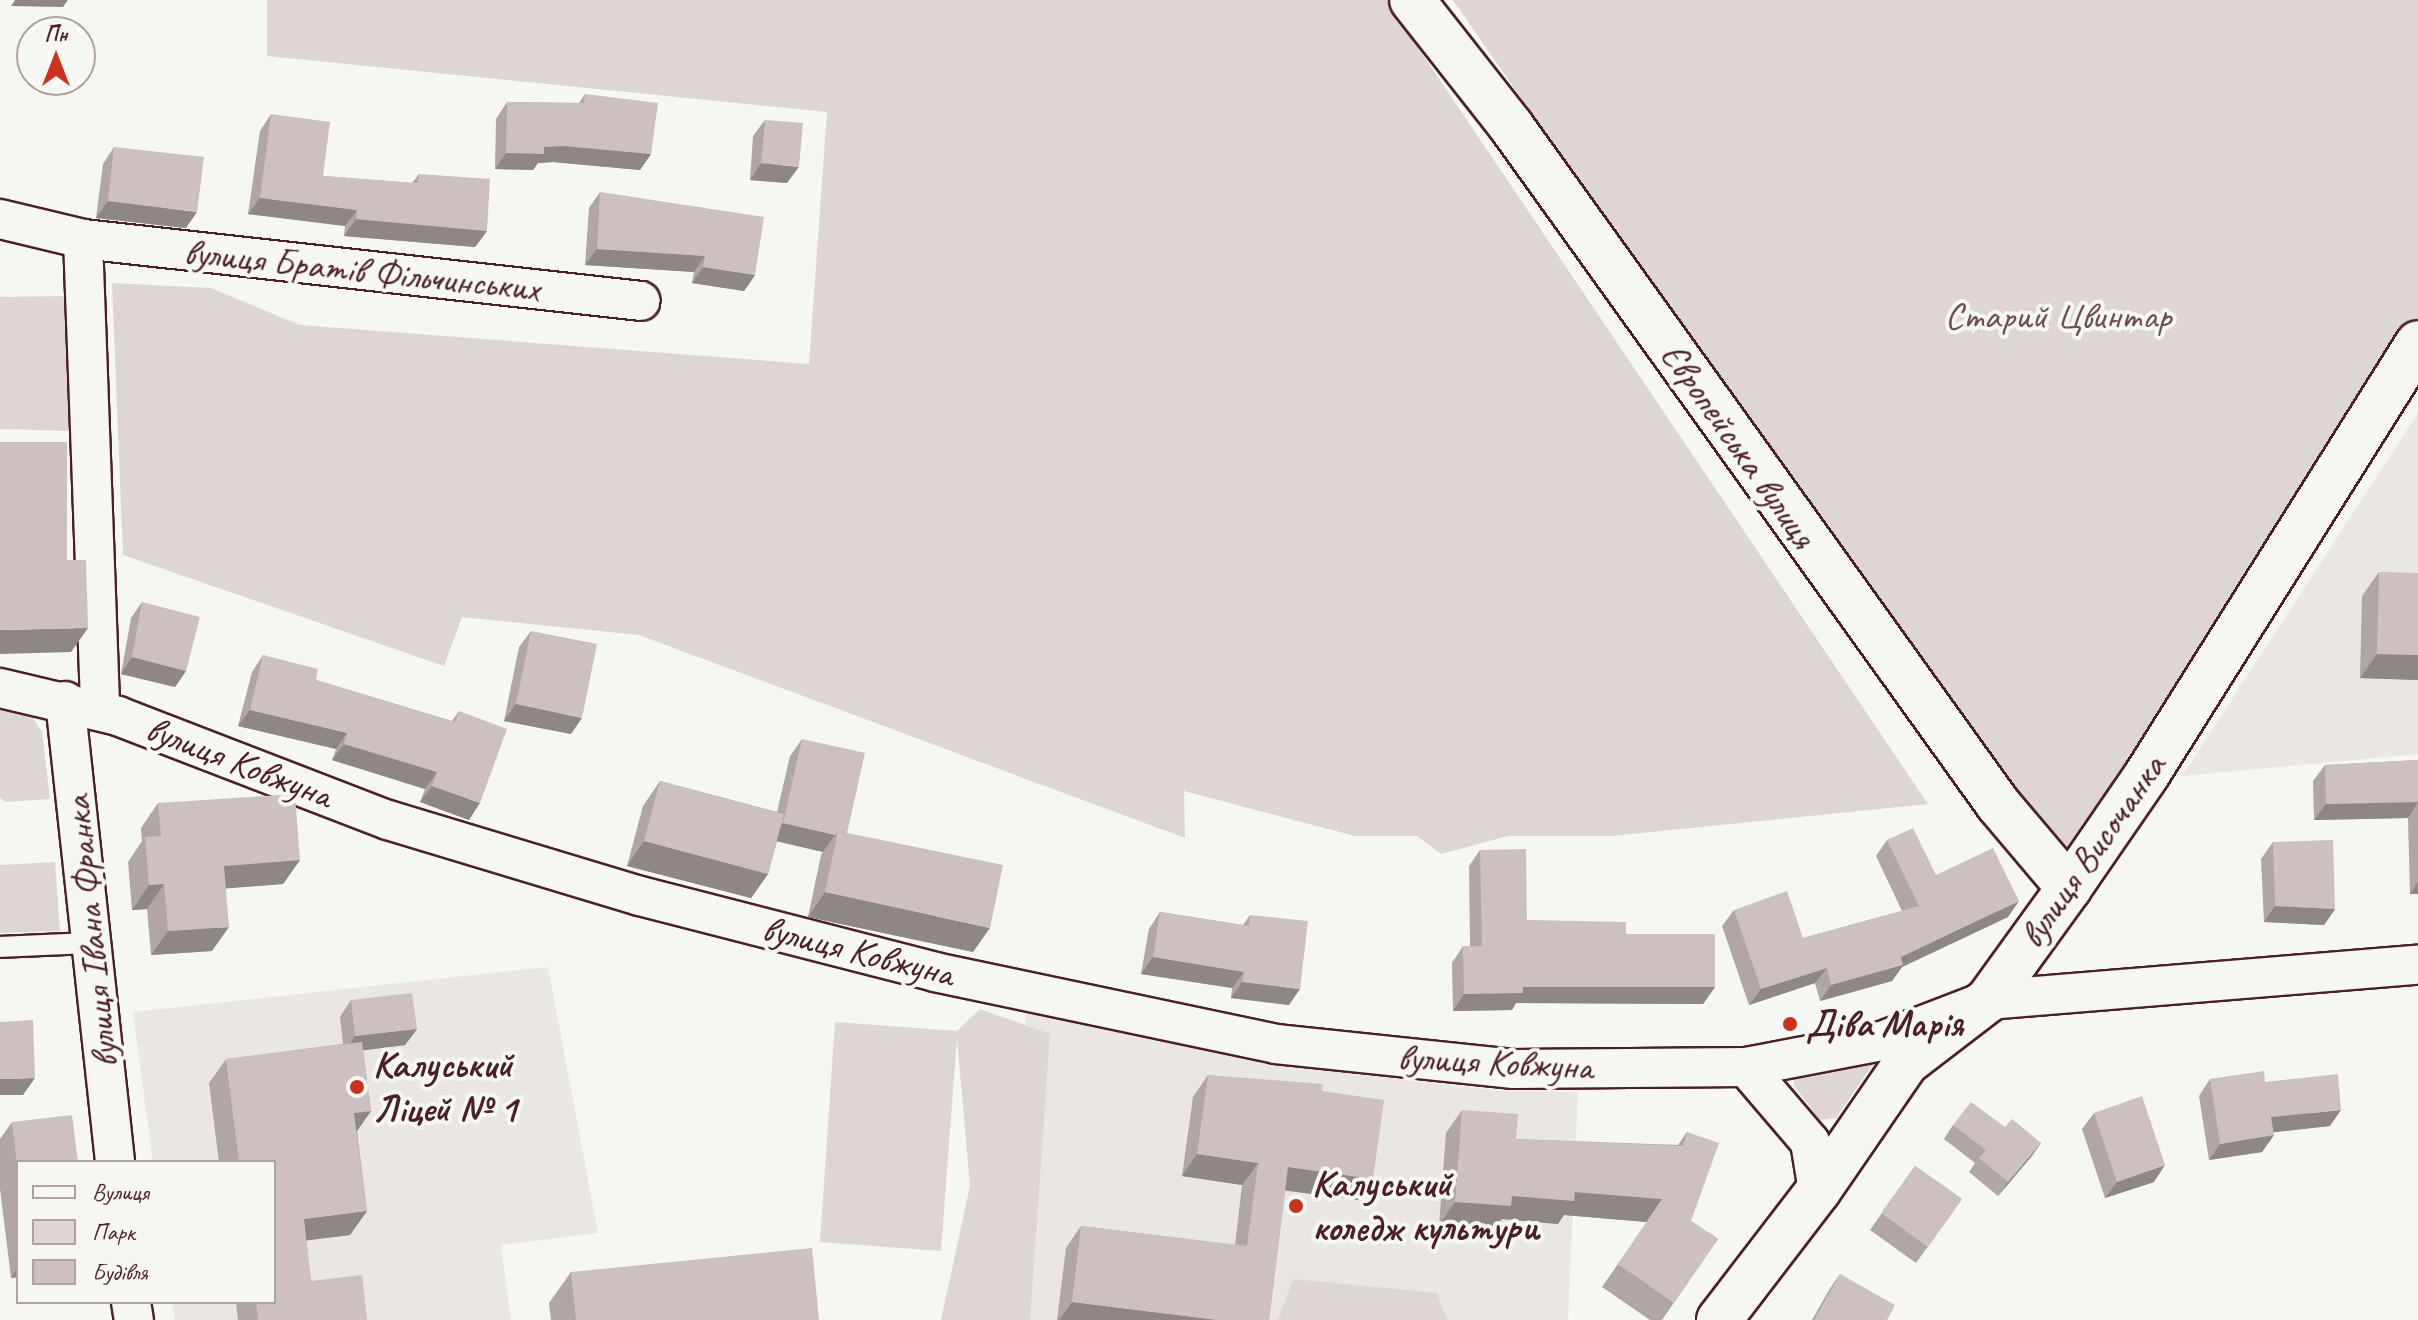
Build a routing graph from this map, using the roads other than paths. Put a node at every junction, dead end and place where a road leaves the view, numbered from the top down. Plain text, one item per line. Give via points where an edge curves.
1 (1412, 0) edge
2 (0, 219) edge
3 (83, 239) junction
4 (641, 301) dead end
5 (2418, 343) edge
6 (0, 688) edge
7 (83, 706) junction
8 (2069, 888) junction
9 (91, 943) junction
10 (0, 947) edge
11 (2418, 965) edge
12 (1988, 1000) junction
13 (1746, 1067) junction
14 (115, 1160) edge
15 (1818, 1191) junction
16 (1719, 1320) edge

1 - 8 street, Європейська вулиця via 1511,126 1998,804
2 - 3 street, вулиця Братів Фільчинських
3 - 4 street, вулиця Братів Фільчинських
3 - 7 street
5 - 8 street, вулиця Височанка via 2146,776
6 - 7 street, вулиця Ковжуна
7 - 9 street, вулиця Івана Франка
7 - 13 street, вулиця Ковжуна via 388,820 640,896 935,972 1276,1044 1514,1069
8 - 12 street, вулиця Височанка
9 - 10 lane
9 - 14 street, вулиця Івана Франка
11 - 12 street, вулиця Ковжуна
12 - 13 street, вулиця Ковжуна via 1882,1041
12 - 15 street, вулиця Височанка via 1906,1063
13 - 15 street via 1810,1142
15 - 16 street, вулиця Височанка

